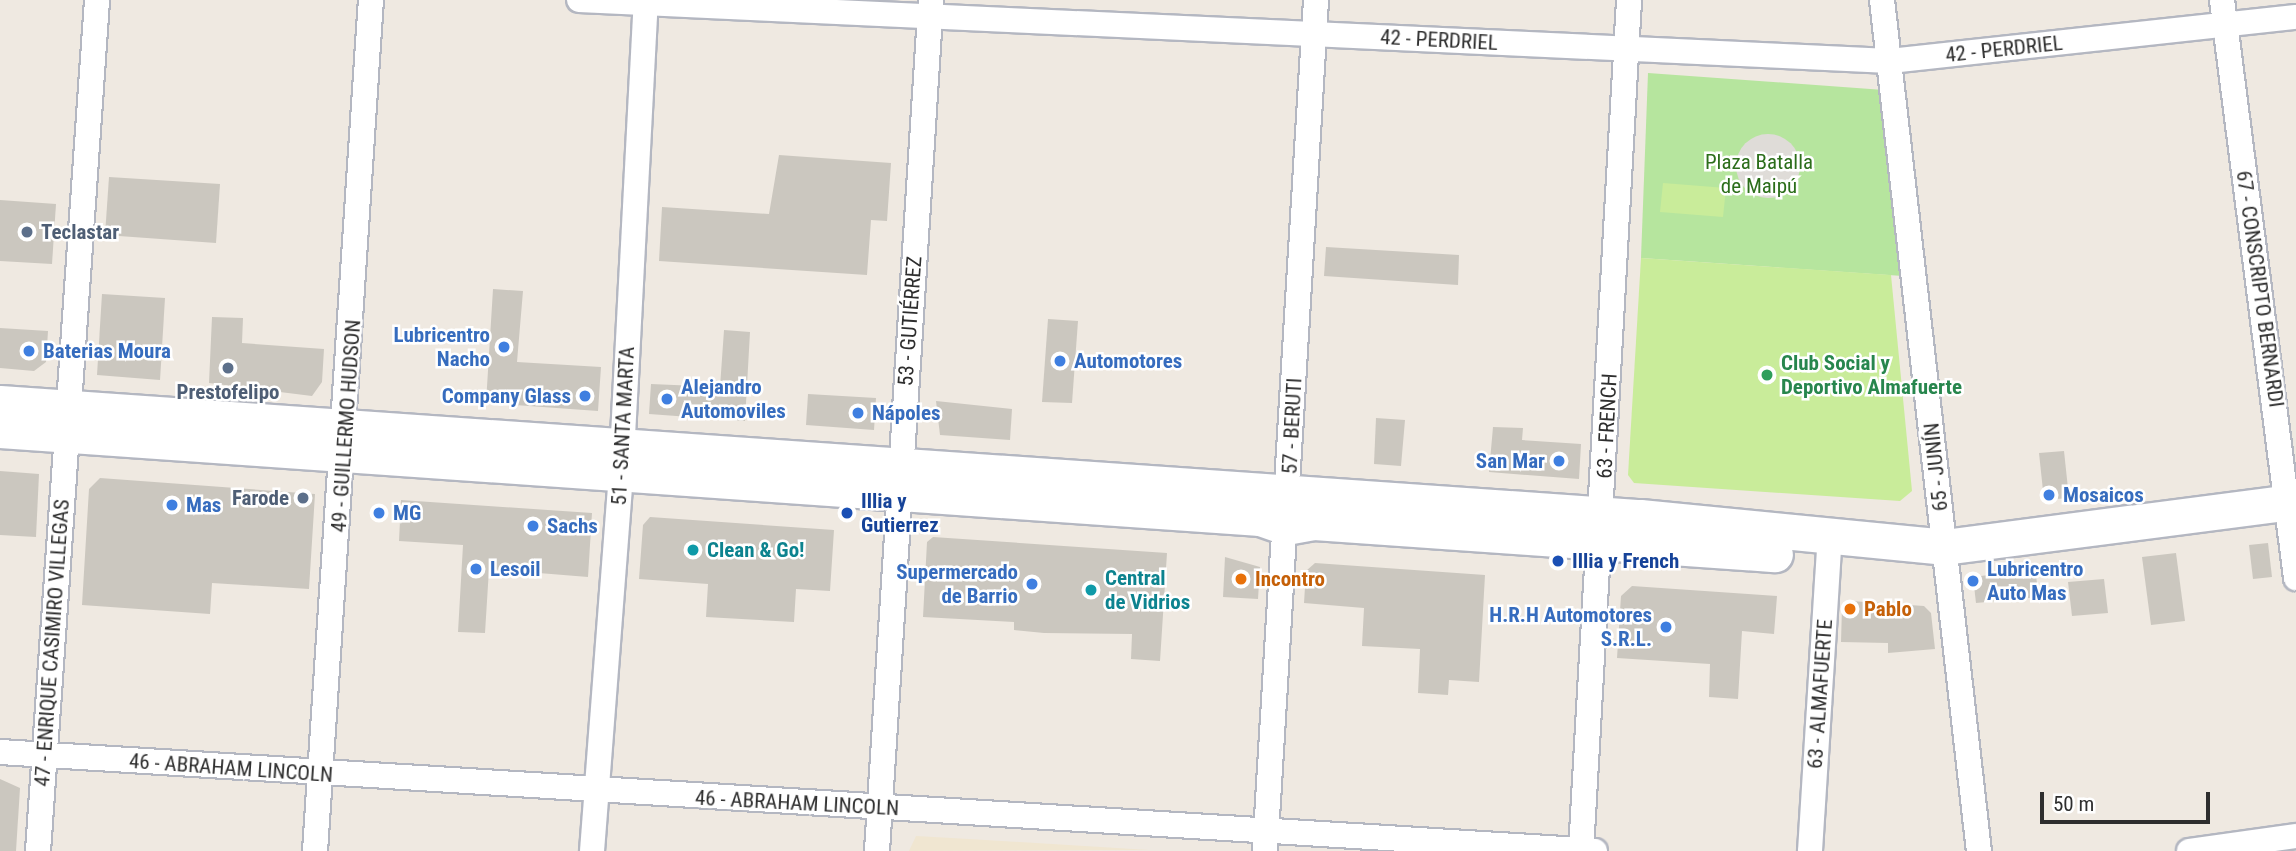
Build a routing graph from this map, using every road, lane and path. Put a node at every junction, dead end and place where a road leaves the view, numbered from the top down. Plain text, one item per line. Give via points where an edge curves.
1 (97, 0) edge
2 (371, 0) edge
3 (579, 0) edge
4 (1316, 0) edge
5 (1629, 0) edge
6 (1882, 0) edge
7 (2222, 0) edge
8 (646, 2) edge
9 (930, 9) edge
10 (2296, 17) edge
11 (2225, 25) junction
12 (1314, 33) junction
13 (1626, 50) junction
14 (1890, 61) junction
15 (0, 403) edge
16 (66, 421) junction
17 (0, 430) edge
18 (346, 441) junction
19 (621, 460) junction
20 (900, 479) junction
21 (2292, 501) edge
22 (1288, 510) junction
23 (1601, 528) junction
24 (1829, 547) junction
25 (1944, 547) junction
26 (2296, 578) edge
27 (0, 752) edge
28 (44, 754) junction
29 (320, 774) junction
30 (595, 792) junction
31 (880, 807) junction
32 (2296, 836) edge
33 (1265, 842) edge
34 (38, 851) edge
35 (315, 851) edge
36 (592, 851) edge
37 (877, 851) edge
38 (1586, 851) edge
39 (1810, 851) edge
40 (1979, 851) edge
41 (2189, 851) edge

1 - 16 street, 47 - ENRIQUE CASIMIRO VILLEGAS
2 - 18 street, 49 - GUILLERMO HUDSON
3 - 8 street, 42 - PERDRIEL
4 - 12 street, 57 - BERUTI
5 - 13 street, 63 - FRENCH
6 - 14 street, 65 - JUNÍN
7 - 11 street, 67 - CONSCRIPTO BERNARDI
8 - 9 street, 42 - PERDRIEL
8 - 19 street, 51 - SANTA MARTA
9 - 12 street, 42 - PERDRIEL
9 - 20 street, 53 - GUTIÉRREZ
10 - 11 street, 42 - PERDRIEL
11 - 14 street, 42 - PERDRIEL
11 - 21 street, 67 - CONSCRIPTO BERNARDI
12 - 13 street, 42 - PERDRIEL
12 - 22 street, 57 - BERUTI
13 - 14 street, 42 - PERDRIEL
13 - 23 street, 63 - FRENCH
14 - 25 street, 65 - JUNÍN
15 - 16 main road
16 - 17 main road
16 - 18 main road
16 - 28 street, 47 - ENRIQUE CASIMIRO VILLEGAS
18 - 19 main road
18 - 29 street, 49 - GUILLERMO HUDSON
19 - 20 main road
19 - 30 street, 51 - SANTA MARTA
20 - 22 main road via 1260,518
20 - 31 street, 53 - GUTIÉRREZ
21 - 25 main road
21 - 26 street, 67 - CONSCRIPTO BERNARDI
22 - 23 main road via 1314,522
22 - 33 street, 57 - BERUTI
23 - 24 main road
23 - 38 street, 63 - FRENCH
24 - 25 main road
24 - 39 street, 63 - ALMAFUERTE
25 - 40 street, 65 - JUNÍN
27 - 28 street, 46 - ABRAHAM LINCOLN
28 - 29 street, 46 - ABRAHAM LINCOLN
28 - 34 street, 47 - ENRIQUE CASIMIRO VILLEGAS
29 - 30 street, 46 - ABRAHAM LINCOLN
29 - 35 street, 49 - GUILLERMO HUDSON
30 - 31 street, 46 - ABRAHAM LINCOLN
30 - 36 street, 51 - SANTA MARTA
31 - 33 street, 46 - ABRAHAM LINCOLN
31 - 37 street, 53 - GUTIÉRREZ
32 - 41 street
33 - 38 street, 46 - ABRAHAM LINCOLN

